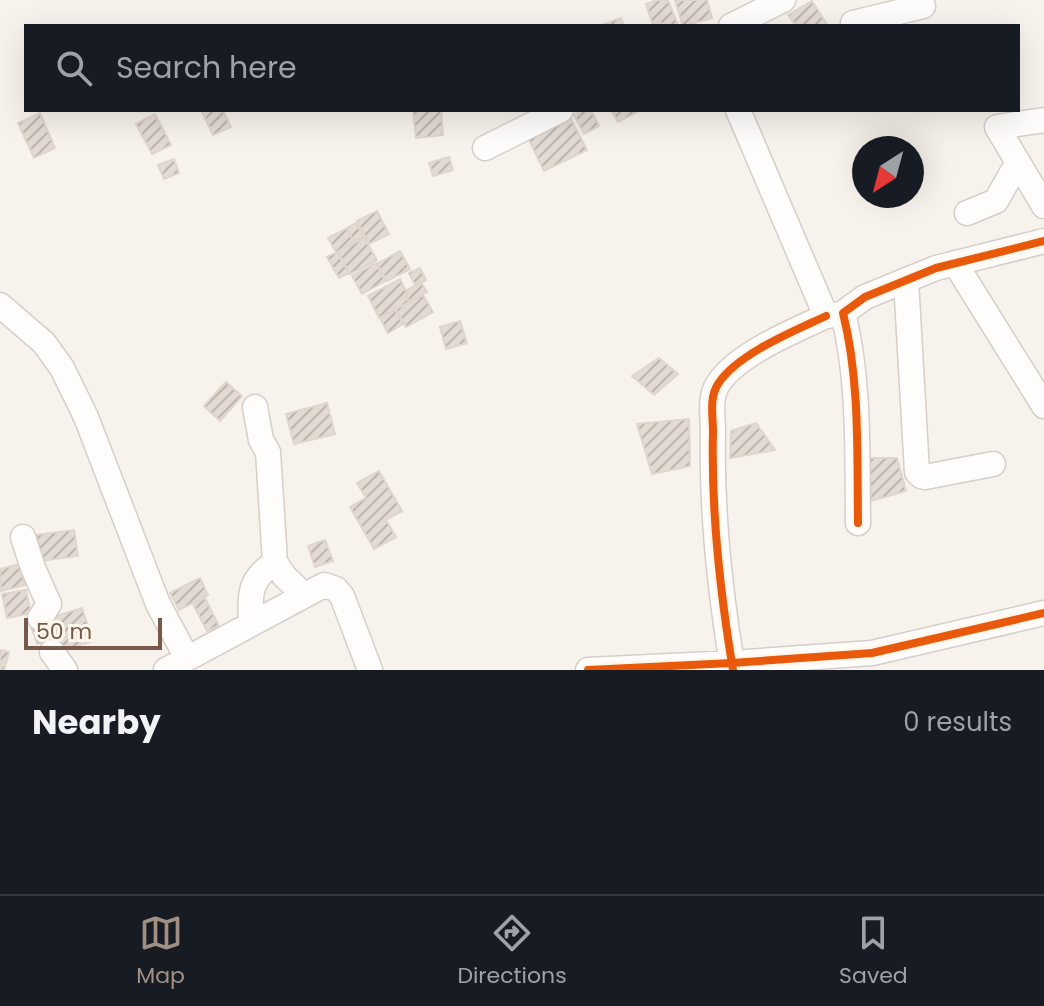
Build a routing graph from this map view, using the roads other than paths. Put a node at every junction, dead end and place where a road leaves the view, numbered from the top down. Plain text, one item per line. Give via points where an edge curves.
1 (783, 0) edge
2 (926, 11) edge
3 (736, 16) edge
4 (853, 23) dead end
5 (557, 112) edge
6 (735, 115) edge
7 (991, 119) edge
8 (1044, 120) edge
9 (485, 148) dead end
10 (1018, 162) junction
11 (1044, 206) edge
12 (967, 213) dead end
13 (1044, 241) edge
14 (955, 263) junction
15 (906, 280) junction
16 (0, 305) edge
17 (834, 315) junction
18 (1044, 406) edge
19 (255, 407) dead end
20 (993, 464) dead end
21 (858, 523) dead end
22 (23, 537) dead end
23 (275, 562) junction
24 (304, 595) junction
25 (1044, 613) edge
26 (40, 618) tunnel mouth
27 (251, 624) junction
28 (872, 661) edge
29 (176, 664) edge
30 (733, 666) edge
31 (370, 670) edge
32 (588, 670) edge

1 - 3 street
2 - 4 street
5 - 9 street
6 - 17 street
7 - 8 street
7 - 10 street
10 - 11 street
10 - 12 street via 996,201
13 - 14 street
14 - 15 street
14 - 18 street
15 - 17 street
15 - 20 street via 917,472 925,477
16 - 29 street via 44,343 62,368 86,417
17 - 21 street via 850,340
17 - 30 street via 745,359 719,382 712,397 712,478
19 - 23 street via 268,452
22 - 26 street via 49,604
23 - 24 street
23 - 27 street via 255,580
24 - 27 street
24 - 31 street via 324,585 336,589
25 - 28 street
27 - 29 street
28 - 30 street
30 - 32 street

